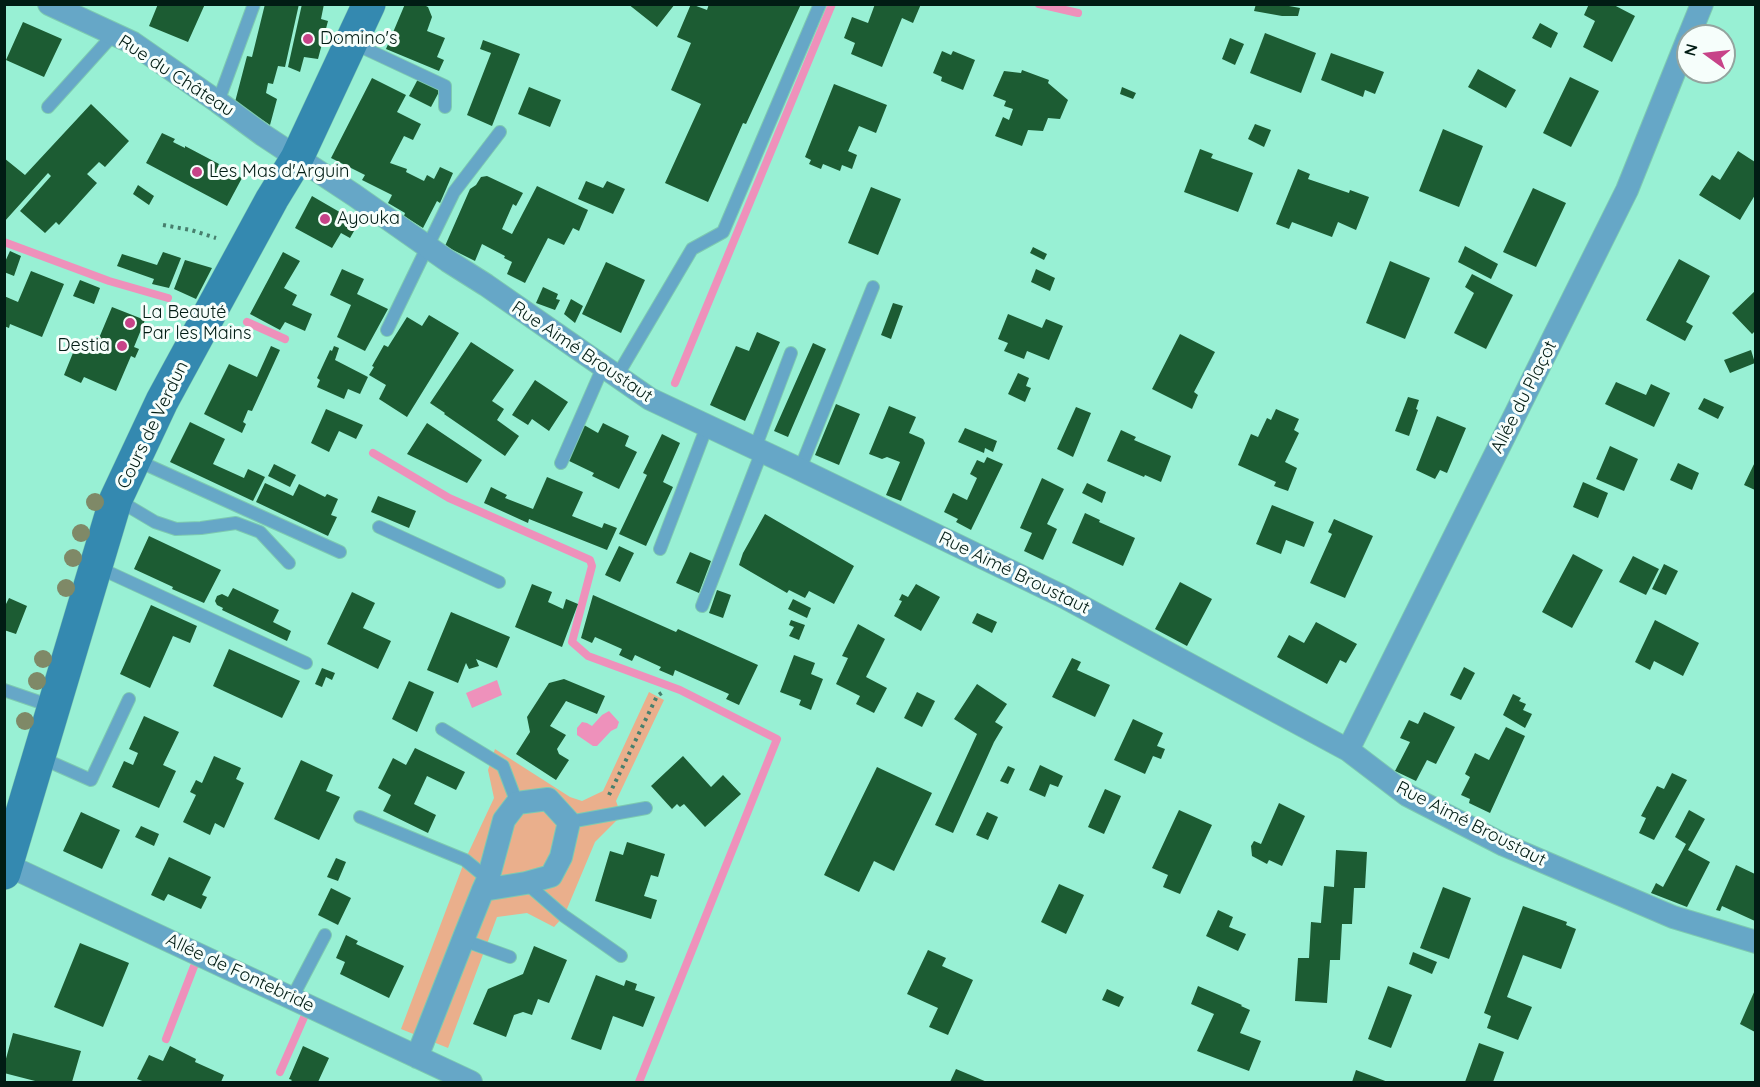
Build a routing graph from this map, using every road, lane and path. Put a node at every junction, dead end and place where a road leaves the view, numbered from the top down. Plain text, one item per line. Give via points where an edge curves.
1 (49, 4) edge
2 (254, 4) edge
3 (369, 4) edge
4 (820, 4) edge
5 (1702, 4) edge
6 (1694, 24) edge
7 (113, 34) junction
8 (352, 43) junction
9 (1676, 67) edge
10 (218, 102) junction
11 (48, 107) dead end
12 (445, 107) dead end
13 (500, 132) dead end
14 (297, 158) junction
15 (163, 225) dead end
16 (427, 247) junction
17 (246, 248) junction
18 (873, 287) dead end
19 (387, 330) dead end
20 (790, 353) dead end
21 (610, 371) junction
22 (707, 426) junction
23 (758, 450) junction
24 (135, 459) junction
25 (561, 463) dead end
26 (800, 469) junction
27 (116, 499) junction
28 (378, 527) dead end
29 (660, 549) dead end
30 (340, 552) dead end
31 (289, 563) dead end
32 (96, 566) junction
33 (499, 582) dead end
34 (702, 606) dead end
35 (306, 663) dead end
36 (4, 690) edge
37 (663, 692) dead end
38 (129, 699) dead end
39 (54, 707) junction
40 (442, 729) dead end
41 (1348, 750) junction
42 (38, 757) junction
43 (517, 803) junction
44 (646, 808) dead end
45 (598, 817) junction
46 (360, 818) dead end
47 (569, 822) junction
48 (6, 869) edge
49 (526, 883) junction
50 (486, 885) junction
51 (325, 934) dead end
52 (463, 940) junction
53 (1755, 942) edge
54 (621, 956) dead end
55 (510, 957) dead end
56 (292, 998) junction
57 (417, 1057) junction
58 (471, 1083) edge

1 - 7 street, Rue du Château
2 - 10 lane
3 - 8 main road, Cours de Verdun
4 - 21 lane via 723,232 692,249
5 - 6 street, Allée du Plaçot
7 - 10 street, Rue du Château via 133,43
7 - 11 lane
8 - 12 lane via 445,86
8 - 14 main road, Cours de Verdun
9 - 41 street, Allée du Plaçot via 1627,190
10 - 14 street, Rue du Château
13 - 16 lane via 454,192
14 - 16 street, Rue Aimé Broustaut
14 - 17 main road, Cours de Verdun
15 - 17 path
16 - 19 lane
16 - 21 street, Rue Aimé Broustaut
17 - 24 main road, Cours de Verdun via 162,401
18 - 26 lane
20 - 23 lane
21 - 22 street, Rue Aimé Broustaut via 650,399
21 - 25 lane
22 - 23 street, Rue Aimé Broustaut
22 - 29 lane
23 - 26 street, Rue Aimé Broustaut
23 - 34 lane
24 - 27 main road, Cours de Verdun
24 - 30 lane
26 - 41 street, Rue Aimé Broustaut via 1064,597
27 - 31 lane via 155,522 176,529 236,523 260,532
27 - 32 main road, Cours de Verdun
28 - 33 lane
32 - 35 lane
32 - 39 main road, Cours de Verdun
36 - 39 lane
37 - 45 path via 657,696
38 - 42 lane via 91,780
39 - 42 main road, Cours de Verdun
40 - 43 lane via 503,766
41 - 53 street, Rue Aimé Broustaut via 1407,795 1504,845 1673,917
42 - 48 main road, Cours de Verdun
43 - 47 street via 548,799
43 - 50 street via 504,820
44 - 45 lane
45 - 47 lane
46 - 50 lane via 465,860
47 - 49 street via 561,857 551,876
48 - 56 street, Allée de Fontebride
49 - 50 street
49 - 54 lane via 564,916
50 - 52 street
51 - 56 lane
52 - 55 lane
52 - 57 street
56 - 57 street, Allée de Fontebride
57 - 58 street, Allée de Fontebride

